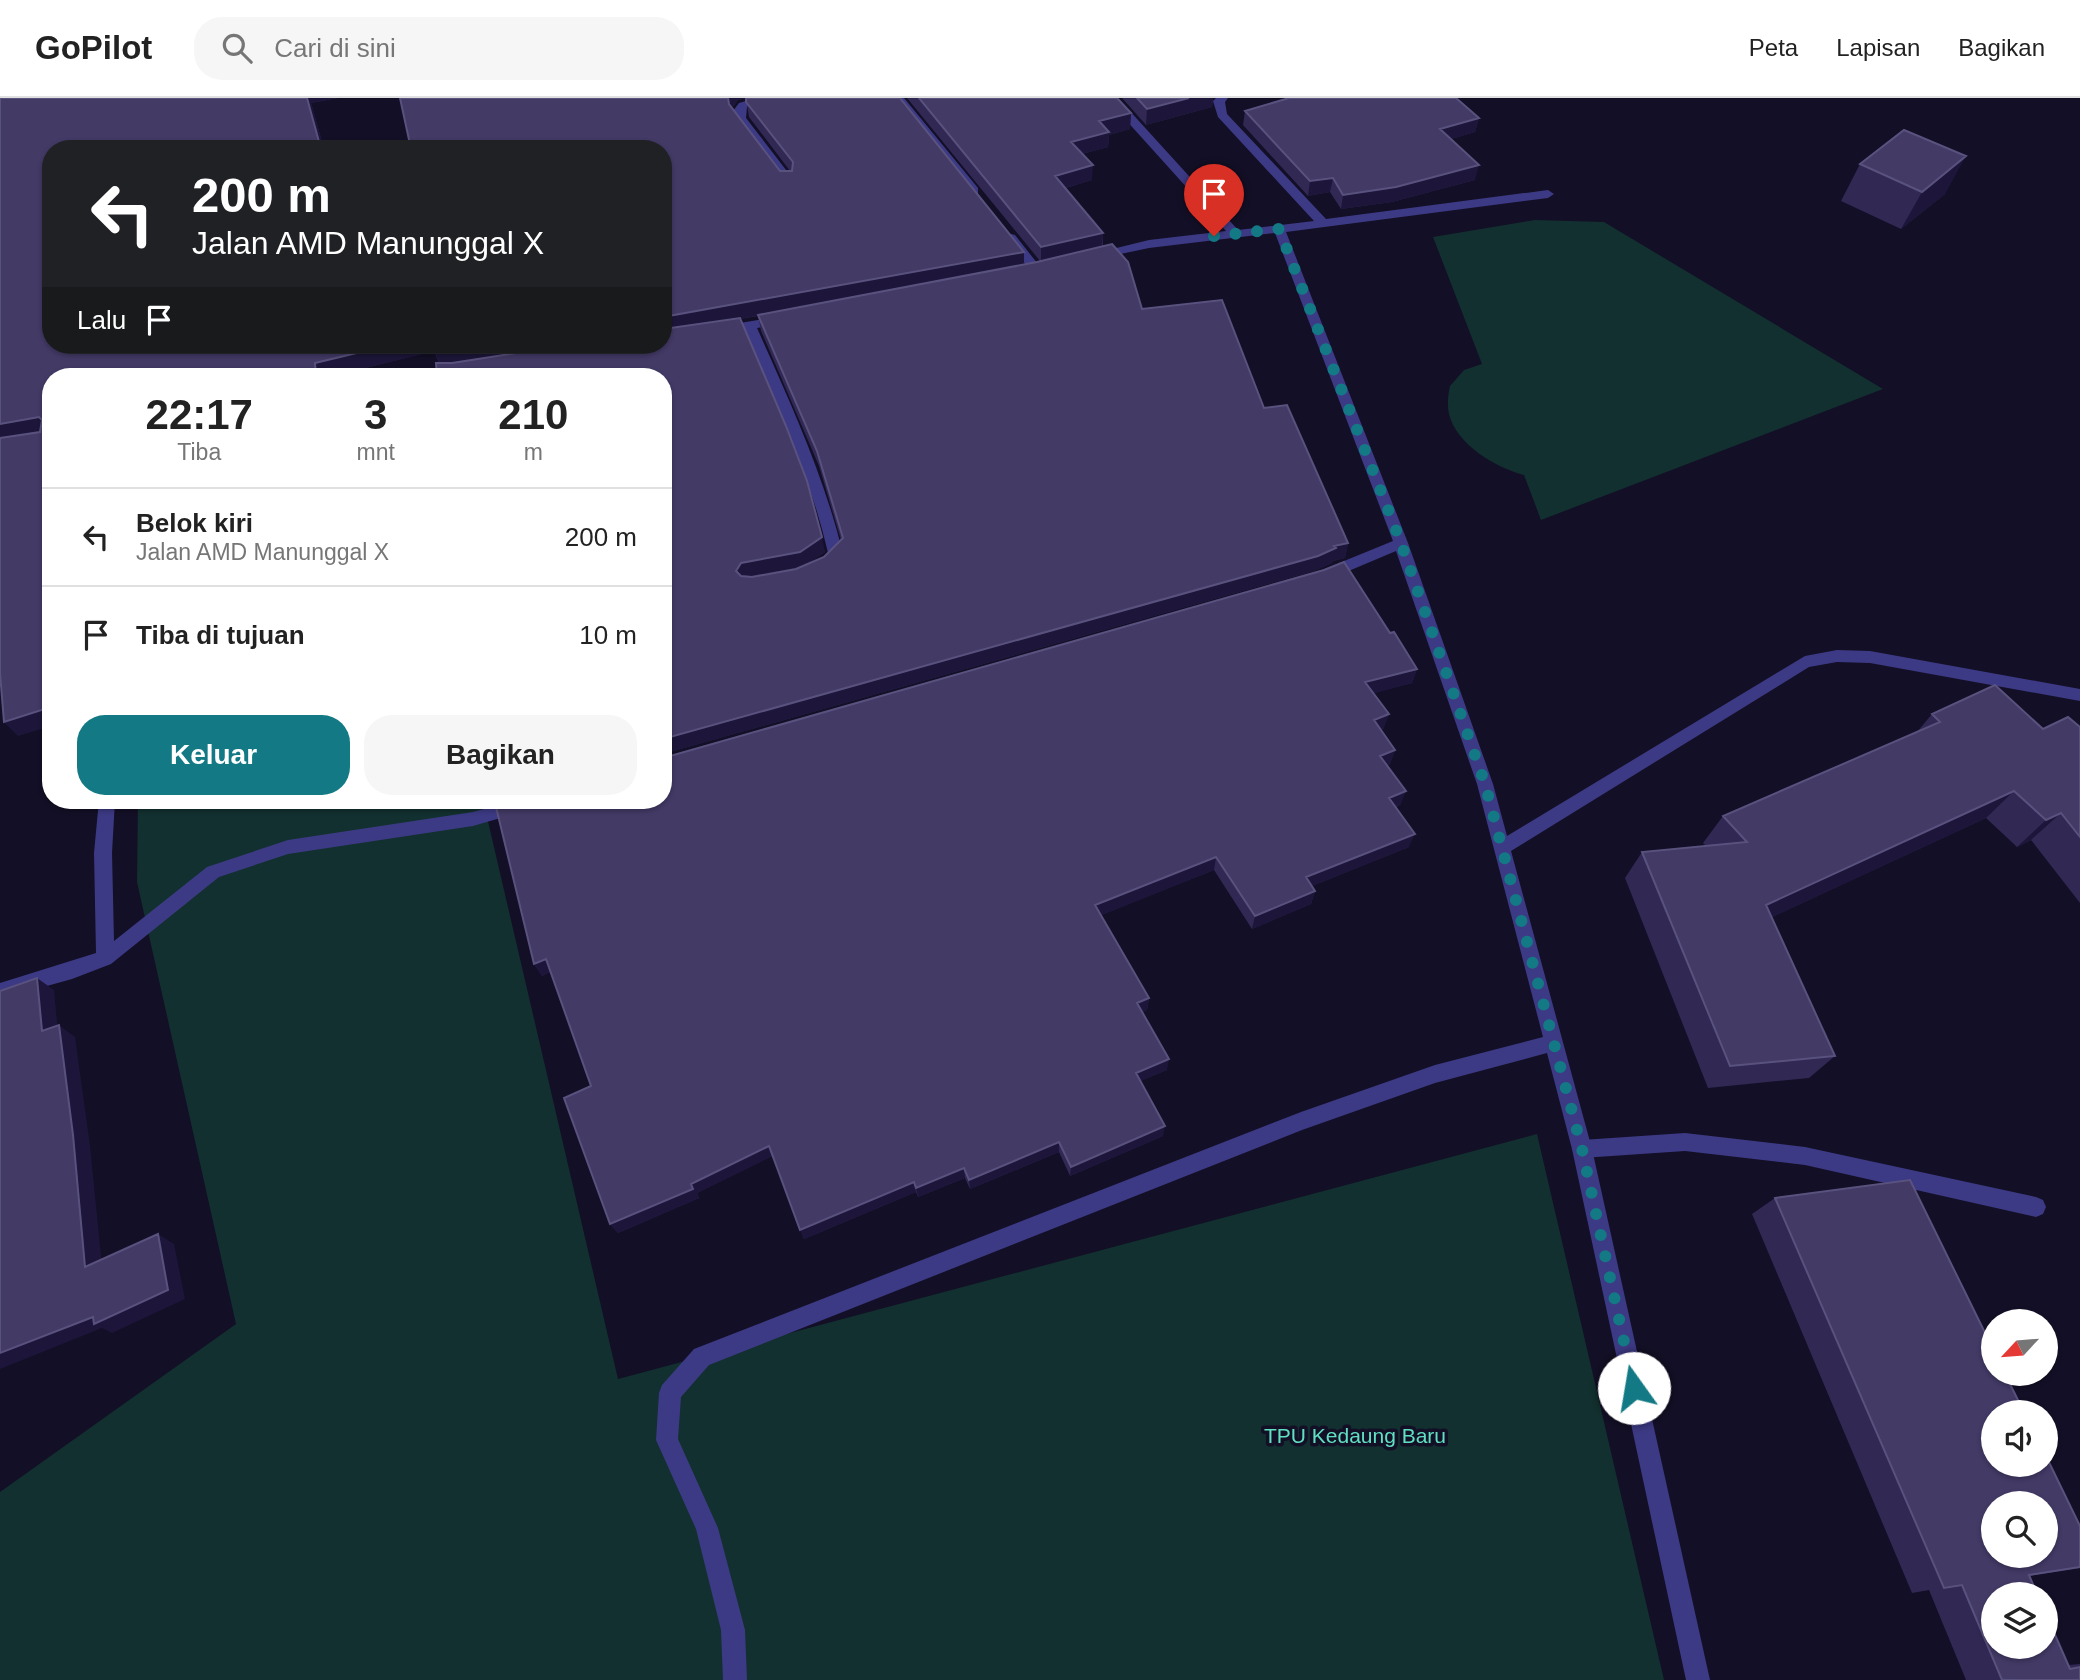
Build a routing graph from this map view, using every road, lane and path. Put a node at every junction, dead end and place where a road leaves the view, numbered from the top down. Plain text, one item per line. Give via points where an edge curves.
1 (770, 98) edge
2 (898, 98) edge
3 (1112, 98) edge
4 (1222, 98) edge
5 (789, 182) edge
6 (1548, 194) dead end
7 (986, 206) edge
8 (1323, 223) junction
9 (1003, 228) edge
10 (1279, 229) junction
11 (1235, 234) junction
12 (1087, 259) edge
13 (1036, 271) edge
14 (790, 318) edge
15 (749, 326) junction
16 (712, 332) edge
17 (1401, 543) junction
18 (817, 571) edge
19 (1307, 580) edge
20 (2080, 695) edge
21 (106, 809) edge
22 (508, 809) edge
23 (1502, 848) junction
24 (105, 958) junction
25 (0, 991) edge
26 (1554, 1043) junction
27 (1582, 1149) junction
28 (2036, 1207) dead end
29 (735, 1680) edge
30 (1698, 1680) edge

1 - 5 street via 743,105 740,118
2 - 7 street
3 - 11 street
4 - 8 street via 1222,115
6 - 8 street
8 - 10 street
9 - 13 street
10 - 11 street
10 - 17 street
11 - 12 street via 1149,244
14 - 15 street
15 - 16 street
15 - 18 street via 830,525 836,554
17 - 19 street
17 - 23 street via 1485,784
20 - 23 street via 1870,657 1837,656 1805,663
21 - 24 street
22 - 24 street via 472,819 288,846 213,872
23 - 26 street
24 - 25 street
26 - 27 street
26 - 29 street via 1435,1074 1301,1121 702,1357 670,1393 667,1440 707,1528 733,1630
27 - 28 street via 1685,1142 1805,1156
27 - 30 street

